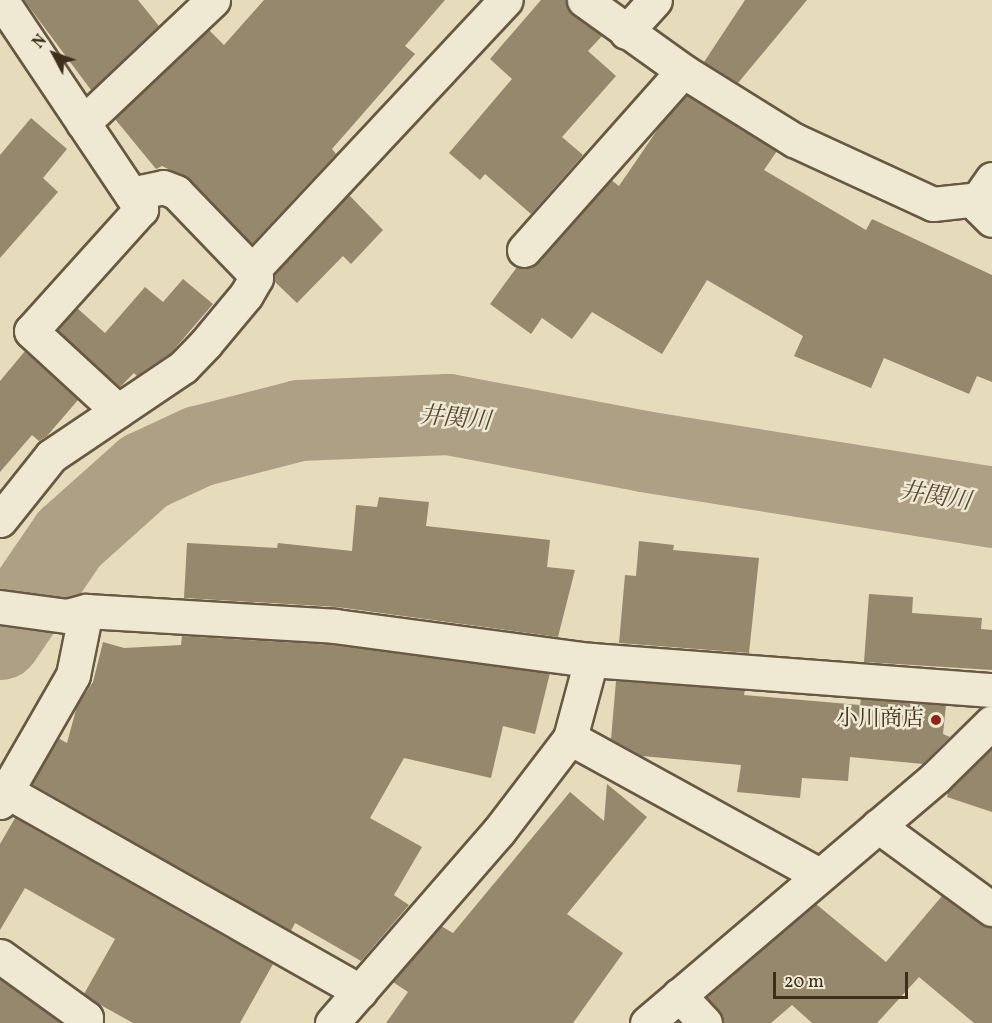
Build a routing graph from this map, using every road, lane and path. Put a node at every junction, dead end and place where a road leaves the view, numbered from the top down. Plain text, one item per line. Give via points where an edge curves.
1 (1, 0) edge
2 (213, 0) edge
3 (506, 0) edge
4 (584, 0) edge
5 (655, 0) edge
6 (626, 32) junction
7 (682, 70) junction
8 (83, 123) junction
9 (131, 194) junction
10 (987, 200) edge
11 (524, 250) dead end
12 (252, 271) junction
13 (118, 411) junction
14 (0, 520) edge
15 (0, 607) edge
16 (76, 614) junction
17 (591, 660) junction
18 (992, 690) edge
19 (992, 722) edge
20 (570, 738) junction
21 (3, 796) edge
22 (878, 826) junction
23 (819, 875) junction
24 (992, 909) edge
25 (0, 956) edge
26 (360, 991) junction
27 (679, 995) junction
28 (90, 1021) edge
29 (334, 1022) edge
30 (647, 1023) edge
31 (705, 1023) edge

1 - 8 street
2 - 8 street
3 - 12 street
4 - 6 street
5 - 6 street
6 - 7 street
7 - 10 street via 794,140 933,204
7 - 11 street
8 - 9 street
9 - 12 street via 164,187 176,192
9 - 13 street via 141,209 31,331
12 - 13 street via 256,278 246,295 206,343 183,367
13 - 14 street via 51,456
15 - 16 street
16 - 17 street via 335,626
16 - 21 street via 73,675
17 - 18 street
17 - 20 street
19 - 22 street
20 - 23 street
20 - 26 street via 499,831
21 - 26 street
22 - 23 street
22 - 24 street
23 - 27 street
25 - 28 street
26 - 29 street
27 - 30 street
27 - 31 street

